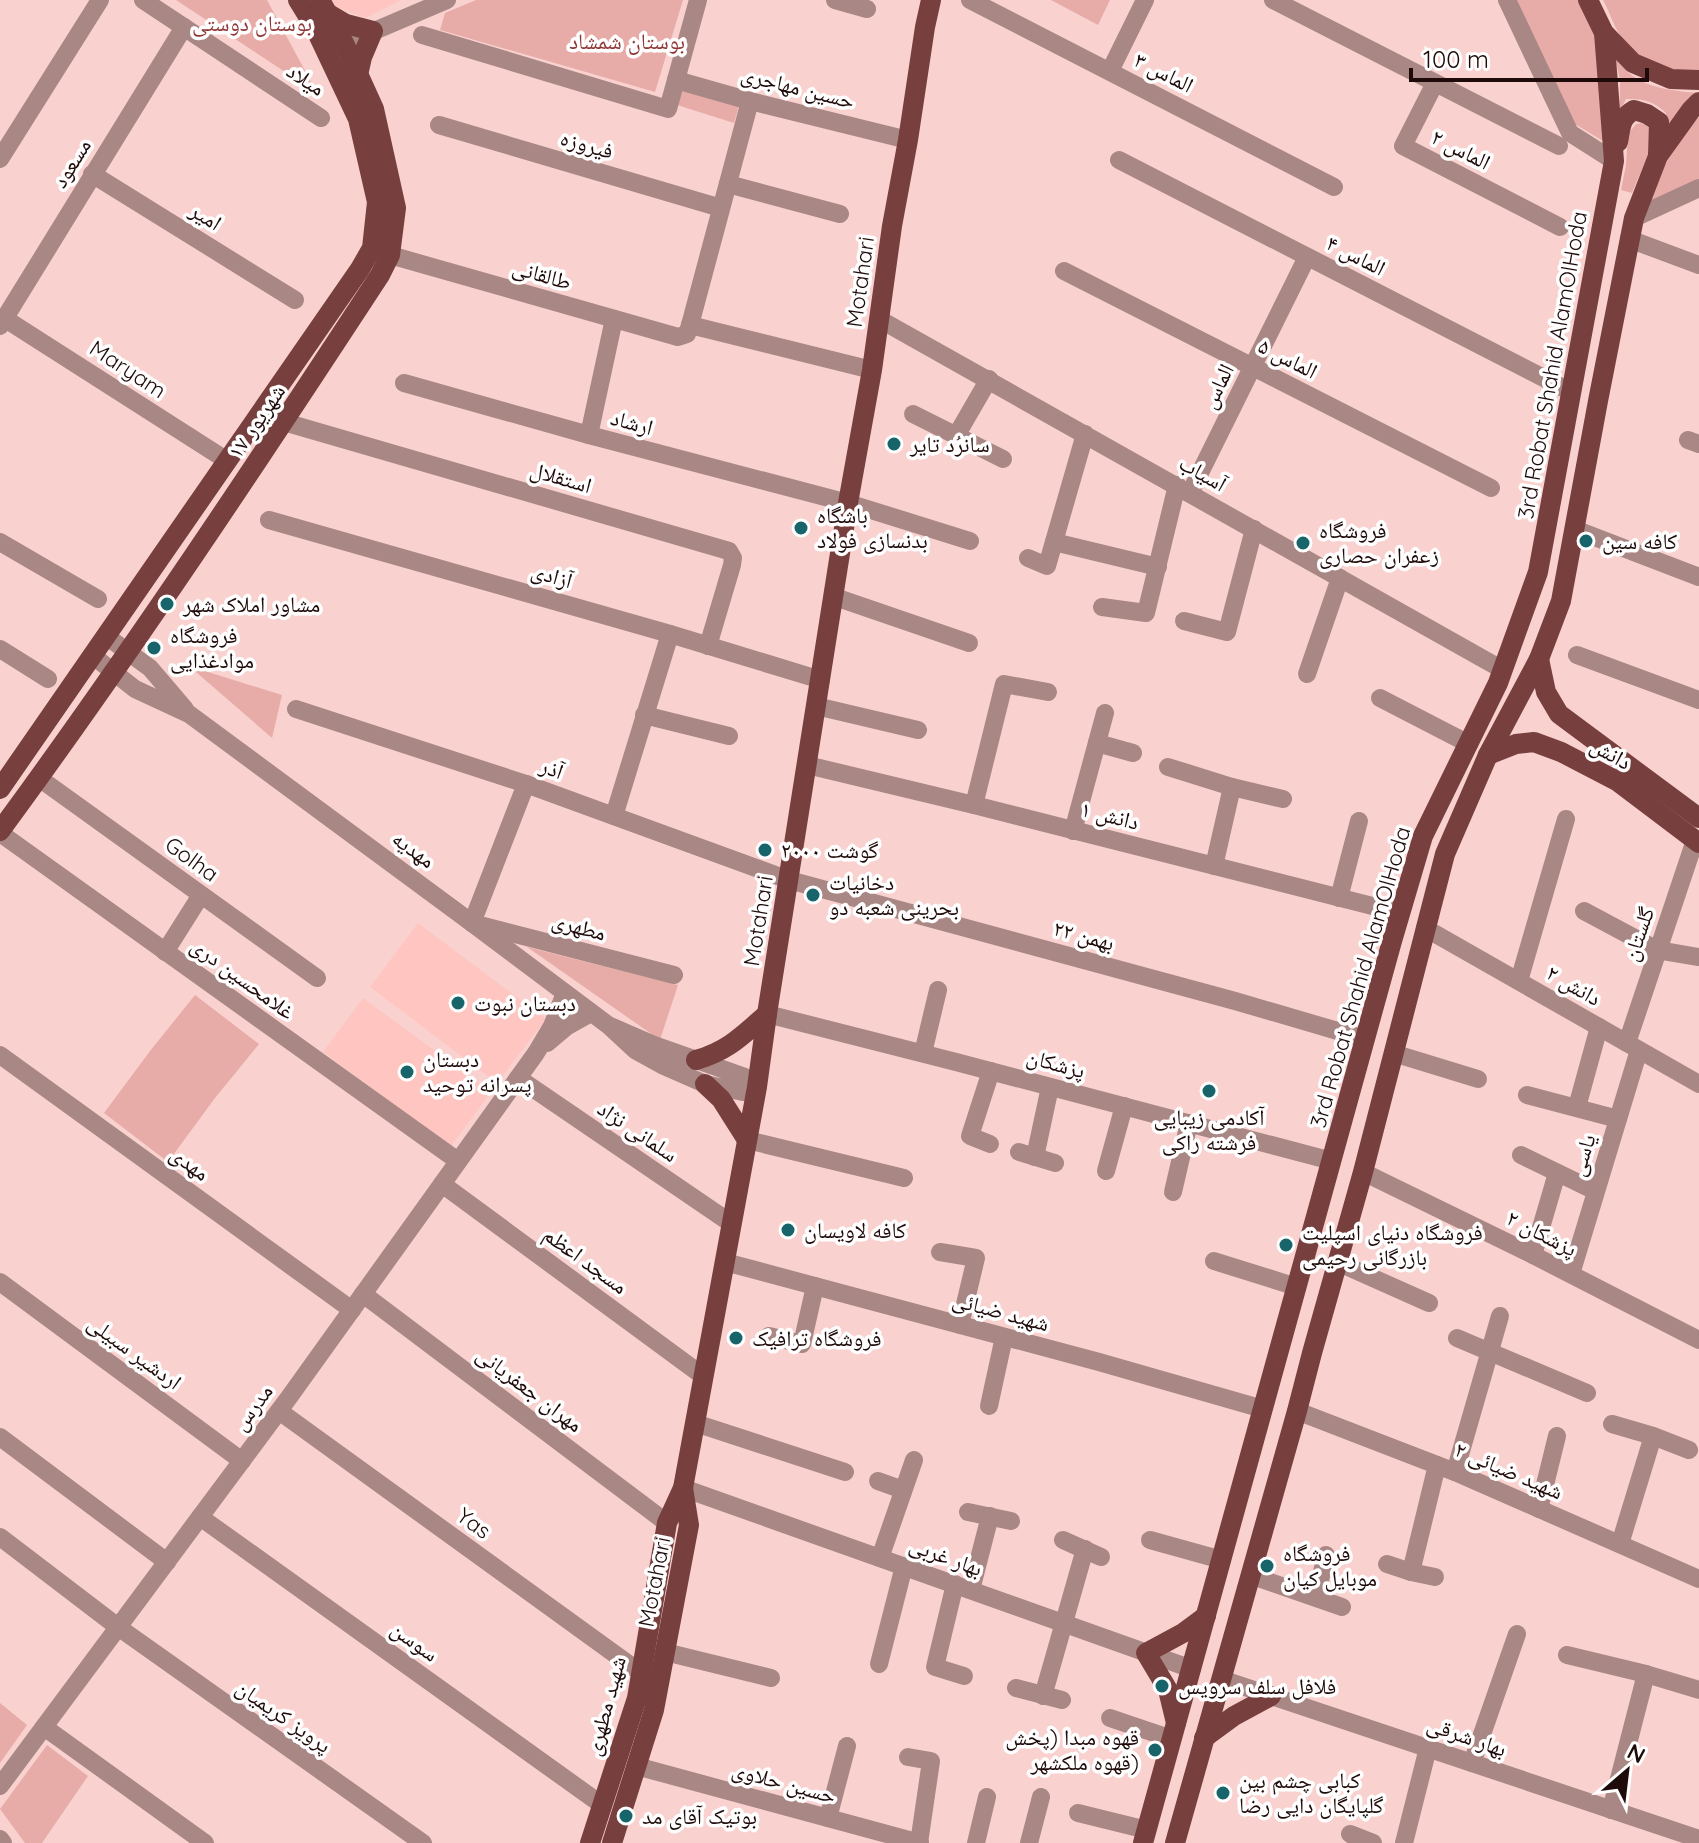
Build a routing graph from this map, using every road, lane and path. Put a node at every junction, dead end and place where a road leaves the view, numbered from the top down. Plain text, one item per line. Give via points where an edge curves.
1 (100, 0) edge
2 (143, 0) edge
3 (298, 0) edge
4 (447, 0) edge
5 (698, 0) edge
6 (835, 0) edge
7 (931, 0) edge
8 (970, 0) edge
9 (1145, 0) edge
10 (1273, 0) edge
11 (1507, 0) edge
12 (1588, 0) edge
13 (324, 7) edge
14 (867, 9) dead end
15 (184, 27) junction
16 (373, 31) junction
17 (1604, 33) junction
18 (422, 35) dead end
19 (335, 48) junction
20 (1110, 71) junction
21 (358, 75) junction
22 (676, 80) junction
23 (1699, 80) edge
24 (1435, 83) junction
25 (750, 101) junction
26 (1699, 102) edge
27 (321, 118) dead end
28 (439, 125) dead end
29 (908, 140) junction
30 (1559, 146) dead end
31 (1658, 156) junction
32 (0, 157) edge
33 (1119, 160) dead end
34 (1614, 161) junction
35 (92, 174) junction
36 (728, 184) junction
37 (1334, 187) dead end
38 (1699, 188) edge
39 (721, 208) junction
40 (840, 214) dead end
41 (1634, 218) junction
42 (1560, 227) dead end
43 (1629, 239) junction
44 (390, 255) junction
45 (1307, 257) junction
46 (1699, 265) edge
47 (1064, 271) dead end
48 (295, 300) dead end
49 (614, 319) junction
50 (879, 319) junction
51 (2, 322) edge
52 (686, 331) junction
53 (1253, 367) junction
54 (872, 370) junction
55 (989, 379) junction
56 (404, 383) dead end
57 (1571, 392) junction
58 (913, 414) dead end
59 (284, 422) junction
60 (1085, 434) junction
61 (589, 435) junction
62 (956, 436) junction
63 (1003, 459) dead end
64 (226, 460) junction
65 (1491, 488) dead end
66 (1184, 489) junction
67 (848, 503) junction
68 (269, 520) dead end
69 (1254, 529) junction
70 (1574, 529) junction
71 (970, 541) dead end
72 (0, 542) edge
73 (1054, 542) junction
74 (1028, 558) dead end
75 (1158, 567) junction
76 (1699, 577) edge
77 (1340, 578) junction
78 (835, 597) junction
79 (98, 599) dead end
80 (1102, 607) dead end
81 (1184, 621) dead end
82 (670, 634) junction
83 (106, 636) junction
84 (969, 643) dead end
85 (708, 646) junction
86 (0, 649) edge
87 (129, 652) junction
88 (92, 655) junction
89 (1577, 655) dead end
90 (1539, 659) junction
91 (1503, 670) junction
92 (114, 672) junction
93 (1307, 674) dead end
94 (48, 679) dead end
95 (821, 680) junction
96 (1048, 692) dead end
97 (1380, 698) dead end
98 (1699, 700) edge
99 (816, 706) junction
100 (296, 709) dead end
101 (1105, 713) dead end
102 (189, 714) junction
103 (644, 715) junction
104 (1579, 728) junction
105 (918, 730) dead end
106 (729, 736) dead end
107 (1097, 743) junction
108 (1469, 744) junction
109 (1561, 752) junction
110 (1133, 753) dead end
111 (1488, 755) junction
112 (807, 765) junction
113 (1168, 767) dead end
114 (39, 778) junction
115 (526, 784) junction
116 (1232, 787) junction
117 (0, 789) edge
118 (1283, 799) dead end
119 (974, 805) junction
120 (614, 816) junction
121 (1699, 818) edge
122 (1566, 819) dead end
123 (1359, 821) dead end
124 (1073, 831) junction
125 (0, 832) edge
126 (1697, 842) edge
127 (1214, 866) junction
128 (789, 880) junction
129 (201, 895) junction
130 (1339, 898) junction
131 (1584, 911) dead end
132 (1400, 913) junction
133 (472, 923) junction
134 (1425, 928) junction
135 (1657, 950) junction
136 (165, 952) junction
137 (1699, 957) edge
138 (674, 975) dead end
139 (317, 978) dead end
140 (1519, 981) junction
141 (938, 990) dead end
142 (565, 993) junction
143 (591, 1013) junction
144 (767, 1014) junction
145 (608, 1025) junction
146 (1599, 1027) junction
147 (1365, 1039) junction
148 (1633, 1047) junction
149 (536, 1053) junction
150 (923, 1053) junction
151 (1393, 1053) junction
152 (0, 1055) edge
153 (696, 1060) junction
154 (991, 1071) junction
155 (518, 1078) junction
156 (1478, 1079) dead end
157 (705, 1084) junction
158 (1699, 1084) edge
159 (757, 1087) junction
160 (1050, 1087) junction
161 (1527, 1095) dead end
162 (1124, 1106) junction
163 (1577, 1107) junction
164 (1618, 1119) junction
165 (1189, 1123) junction
166 (747, 1140) junction
167 (990, 1144) dead end
168 (1521, 1155) dead end
169 (458, 1161) junction
170 (1332, 1161) junction
171 (1055, 1163) dead end
172 (1106, 1171) dead end
173 (1363, 1172) junction
174 (1557, 1173) junction
175 (904, 1178) dead end
176 (442, 1184) junction
177 (1589, 1188) dead end
178 (1173, 1192) dead end
179 (1323, 1192) junction
180 (732, 1224) junction
181 (940, 1252) dead end
182 (1533, 1255) junction
183 (1214, 1261) dead end
184 (725, 1262) junction
185 (1337, 1262) junction
186 (1571, 1274) junction
187 (0, 1282) edge
188 (815, 1286) junction
189 (363, 1294) junction
190 (1295, 1295) junction
191 (1429, 1303) dead end
192 (352, 1310) junction
193 (1500, 1316) dead end
194 (960, 1325) junction
195 (769, 1336) dead end
196 (1004, 1337) junction
197 (1457, 1338) dead end
198 (1699, 1340) edge
199 (1312, 1353) junction
200 (1490, 1353) junction
201 (703, 1376) junction
202 (1587, 1393) dead end
203 (989, 1406) dead end
204 (1263, 1409) junction
205 (279, 1411) junction
206 (1297, 1411) junction
207 (695, 1423) junction
208 (1612, 1424) dead end
209 (1557, 1436) dead end
210 (1653, 1436) junction
211 (0, 1437) edge
212 (1689, 1450) dead end
213 (914, 1460) dead end
214 (242, 1461) junction
215 (1446, 1469) junction
216 (845, 1472) dead end
217 (878, 1481) dead end
218 (683, 1488) junction
219 (903, 1490) junction
220 (1539, 1509) junction
221 (968, 1512) dead end
222 (990, 1516) junction
223 (200, 1517) junction
224 (1011, 1521) dead end
225 (667, 1523) junction
226 (0, 1537) edge
227 (1063, 1540) dead end
228 (1150, 1540) dead end
229 (1620, 1544) junction
230 (1326, 1555) dead end
231 (880, 1558) junction
232 (1222, 1560) junction
233 (167, 1562) junction
234 (1387, 1564) dead end
235 (904, 1566) junction
236 (1411, 1572) junction
237 (1250, 1575) junction
238 (1435, 1577) dead end
239 (1699, 1579) edge
240 (963, 1587) junction
241 (1316, 1597) junction
242 (1342, 1607) dead end
243 (1206, 1616) junction
244 (1063, 1623) junction
245 (118, 1627) junction
246 (1517, 1634) dead end
247 (665, 1652) junction
248 (1146, 1653) junction
249 (1567, 1655) dead end
250 (879, 1664) dead end
251 (1192, 1669) junction
252 (641, 1673) junction
253 (1646, 1674) junction
254 (964, 1676) dead end
255 (771, 1678) dead end
256 (1221, 1679) junction
257 (1016, 1688) dead end
258 (1699, 1690) edge
259 (1271, 1696) junction
260 (1110, 1718) dead end
261 (44, 1727) junction
262 (1174, 1731) junction
263 (1204, 1738) junction
264 (847, 1746) dead end
265 (1428, 1748) junction
266 (908, 1757) dead end
267 (1472, 1763) junction
268 (636, 1766) junction
269 (0, 1786) edge
270 (987, 1797) dead end
271 (1041, 1797) dead end
272 (602, 1805) junction
273 (1611, 1810) junction
274 (1078, 1813) dead end
275 (828, 1818) junction
276 (1350, 1834) dead end
277 (1145, 1836) edge
278 (1699, 1839) edge
279 (1179, 1842) edge
280 (205, 1843) edge
281 (423, 1843) edge
282 (590, 1843) edge
283 (612, 1843) edge
284 (920, 1843) edge
285 (976, 1843) edge
286 (1029, 1843) edge
287 (1373, 1843) edge
288 (1404, 1843) edge

1 - 32 street
2 - 15 street, میلاد
3 - 19 main road, ۱۷ شهریور
4 - 16 street
5 - 22 street
6 - 14 street
7 - 29 main road, Motahari
8 - 20 street, الماس ۳
9 - 20 street
10 - 24 street
11 - 34 street via 1570,133
12 - 17 main road
13 - 16 main road via 346,24
13 - 19 main road, ۱۷ شهریور
15 - 27 street, میلاد
15 - 35 street, مسعود
16 - 19 street
16 - 21 main road
17 - 23 main road via 1633,63 1671,79
17 - 34 main road, 3rd Robat Shahid AlamOlHoda
18 - 22 street via 668,109
19 - 21 main road, ۱۷ شهریور
19 - 64 main road, ۱۷ شهریور via 377,202 372,248
20 - 37 street, الماس ۳
21 - 44 main road, ۱۷ شهریور via 374,109 396,208
22 - 25 street, حسین مهاجری
24 - 30 street
24 - 42 street, الماس ۲ via 1403,146
25 - 29 street, حسین مهاجری
25 - 36 street
26 - 31 main road
28 - 39 street, فیروزه
29 - 50 main road, Motahari
31 - 34 main road via 1659,122 1634,110 1621,123
31 - 41 main road
33 - 45 street, الماس ۴
34 - 57 main road, 3rd Robat Shahid AlamOlHoda
35 - 48 street, امیر
35 - 51 street, مسعود
36 - 39 street
36 - 40 street
38 - 41 street
39 - 52 street
41 - 43 main road
43 - 46 street
43 - 70 main road
44 - 49 street, طالقانی
44 - 59 main road, ۱۷ شهریور
45 - 53 street, الماس
45 - 57 street, الماس ۴
47 - 53 street, الماس ۵
49 - 52 street, طالقانی via 678,337
49 - 61 street
50 - 54 main road, Motahari
50 - 55 street, آسیاب
51 - 64 street, Maryam
52 - 54 street, طالقانی
53 - 65 street, الماس ۵
53 - 66 street, الماس
54 - 67 main road, Motahari
55 - 60 street, آسیاب
55 - 62 street
56 - 61 street, ارشاد
57 - 91 main road, 3rd Robat Shahid AlamOlHoda via 1538,572
58 - 62 street
59 - 85 street, استقلال via 729,551 732,565
59 - 87 main road, ۱۷ شهریور
60 - 66 street, آسیاب
60 - 73 street
61 - 67 street, ارشاد
62 - 63 street
64 - 83 main road, ۱۷ شهریور
66 - 69 street, آسیاب
66 - 75 street, الماس
67 - 71 street, ارشاد
67 - 78 main road, Motahari
68 - 82 street, آزادی
69 - 77 street, آسیاب
69 - 81 street via 1227,632
70 - 76 street
70 - 90 main road via 1561,601
72 - 79 street
73 - 74 street via 1047,566
73 - 75 street
75 - 80 street, الماس via 1146,613
77 - 91 street, آسیاب
77 - 93 street
78 - 84 street
78 - 95 main road, Motahari
82 - 85 street, آزادی
82 - 103 street
83 - 87 street, مهدیه
83 - 88 main road, ۱۷ شهریور
85 - 95 street, آزادی
86 - 94 street
87 - 92 main road, ۱۷ شهریور
87 - 102 street, مهدیه
88 - 92 street, مهدیه
88 - 117 main road, ۱۷ شهریور
89 - 98 street
90 - 104 main road, دانش via 1546,692 1559,714
90 - 111 main road
91 - 108 main road, 3rd Robat Shahid AlamOlHoda
92 - 102 street, مهدیه via 135,689
92 - 114 main road, ۱۷ شهریور
95 - 99 main road, Motahari
96 - 119 street via 1004,684
97 - 108 street
99 - 105 street
99 - 112 main road, Motahari
100 - 115 street, آذر
101 - 107 street
102 - 133 street, مهدیه
103 - 106 street
103 - 120 street
104 - 109 main road via 1568,731
104 - 121 main road, دانش
107 - 110 street
107 - 124 street
108 - 132 main road, 3rd Robat Shahid AlamOlHoda via 1423,836
109 - 111 main road, دانش via 1534,742
109 - 126 main road, دانش via 1617,781
111 - 134 main road via 1445,854
112 - 119 street, دانش ۱
112 - 128 main road, Motahari
113 - 116 street
114 - 125 main road, ۱۷ شهریور
114 - 129 street, Golha
115 - 120 street, آذر
115 - 133 street
116 - 118 street
116 - 127 street
119 - 124 street, دانش ۱
120 - 128 street, آذر
122 - 140 street
123 - 130 street
124 - 127 street, دانش ۱
125 - 136 street, غلامحسین دری
126 - 135 street, گلستان
127 - 130 street, دانش ۱
128 - 144 main road, Motahari
128 - 147 street, ۲۲ بهمن
129 - 136 street
129 - 139 street, Golha
130 - 132 street, دانش ۱
131 - 135 street
132 - 147 main road, 3rd Robat Shahid AlamOlHoda
133 - 138 street, مطهری
133 - 142 street, مهدیه
134 - 140 street, دانش ۲
134 - 151 main road
135 - 137 street
135 - 148 street, گلستان
136 - 169 street, غلامحسین دری
140 - 146 street, دانش ۲
141 - 150 street
142 - 143 street, مهدیه
142 - 149 street
143 - 145 street, مهدیه
143 - 149 street
144 - 150 street, پزشکان
144 - 153 main road via 721,1052
144 - 159 main road, Motahari
145 - 153 street, مهدیه
145 - 157 street, مهدیه via 635,1050
146 - 148 street, دانش ۲
146 - 163 street
147 - 170 main road, 3rd Robat Shahid AlamOlHoda
148 - 158 street, دانش ۲
148 - 164 street, یاسی
149 - 155 street, مدرس
150 - 154 street, پزشکان
151 - 156 street
151 - 173 main road
152 - 192 street, مهدی
153 - 159 street, مهدیه via 745,1077
154 - 160 street, پزشکان
154 - 167 street via 970,1136
155 - 169 street, مدرس
155 - 180 street, سلمانی نژاد
157 - 159 street, مهدیه via 743,1092
157 - 166 main road
159 - 166 main road, Motahari
160 - 162 street, پزشکان
160 - 171 street via 1027,1155
161 - 163 street
162 - 165 street, پزشکان
162 - 172 street
163 - 164 street
164 - 186 street, یاسی
165 - 170 street, پزشکان
165 - 178 street
166 - 175 street
166 - 180 main road, Motahari
168 - 174 street
169 - 176 street, مدرس
170 - 179 main road, 3rd Robat Shahid AlamOlHoda
173 - 182 street, پزشکان ۲
173 - 185 main road
174 - 177 street
174 - 182 street
176 - 189 street, مدرس
176 - 201 street, مسجد اعظم
179 - 185 main road via 1331,1201 1315,1267 1325,1269
179 - 190 main road, 3rd Robat Shahid AlamOlHoda
180 - 184 main road, Motahari
181 - 194 street via 976,1258
182 - 186 street, پزشکان ۲
183 - 190 street
184 - 188 street, شهید ضیائی
184 - 201 main road, Motahari
185 - 191 street
185 - 199 main road
186 - 198 street, پزشکان ۲
187 - 214 street, اردشیر سبیلی
188 - 194 street, شهید ضیائی
188 - 195 street via 802,1344
189 - 192 street, مدرس
189 - 225 street, مهران جعفریانی
190 - 199 main road via 1312,1318
190 - 204 main road, 3rd Robat Shahid AlamOlHoda
192 - 205 street, مدرس
193 - 200 street
194 - 196 street, شهید ضیائی
196 - 203 street
196 - 204 street, شهید ضیائی
197 - 200 street
199 - 206 main road
200 - 202 street
200 - 215 street
201 - 207 main road, Motahari
204 - 232 main road, 3rd Robat Shahid AlamOlHoda
205 - 214 street, مدرس
205 - 252 street, Yas
206 - 215 street, شهید ضیائی ۲
206 - 237 main road
207 - 216 street
207 - 218 main road, Motahari
208 - 210 street
209 - 220 street
210 - 212 street
210 - 229 street
211 - 233 street
213 - 219 street
214 - 223 street, مدرس
215 - 220 street, شهید ضیائی ۲
215 - 236 street
217 - 219 street
218 - 225 main road, شهید مطهری
218 - 231 street, بهار غربی
218 - 247 main road, Motahari via 689,1525
219 - 231 street
220 - 229 street, شهید ضیائی ۲
221 - 222 street
222 - 224 street
222 - 240 street
223 - 233 street, مدرس
223 - 272 street, سوسن
225 - 252 main road, شهید مطهری
226 - 245 street, پرویز کریمیان
227 - 244 street via 1093,1553
228 - 232 street
229 - 239 street, شهید ضیائی ۲
230 - 241 street
231 - 235 street, بهار غربی
232 - 243 main road, 3rd Robat Shahid AlamOlHoda
233 - 245 street, مدرس
234 - 236 street
235 - 240 street, بهار غربی
235 - 250 street
236 - 238 street
237 - 241 street
237 - 256 main road
240 - 244 street, بهار غربی
240 - 254 street via 935,1667
241 - 242 street
243 - 248 main road
243 - 251 main road, 3rd Robat Shahid AlamOlHoda
244 - 248 street, بهار غربی
244 - 257 street via 1052,1698
245 - 261 street, مدرس
245 - 281 street, پرویز کریمیان
246 - 267 street
247 - 255 street
247 - 268 main road, Motahari
248 - 251 street, بهار غربی
248 - 262 main road via 1168,1690
249 - 253 street
251 - 256 main road
251 - 262 main road, 3rd Robat Shahid AlamOlHoda
252 - 272 main road, شهید مطهری
253 - 258 street
253 - 273 street
256 - 259 street, بهار شرقی
256 - 263 main road
259 - 263 main road
259 - 265 street, بهار شرقی
260 - 262 street
261 - 269 street, مدرس
261 - 280 street
262 - 277 main road, 3rd Robat Shahid AlamOlHoda
263 - 279 main road
264 - 275 street
265 - 267 street, بهار شرقی
265 - 288 street
266 - 284 street via 931,1761
267 - 273 street, بهار شرقی
268 - 275 street, حسین حلاوی
268 - 283 main road, Motahari
270 - 285 street
271 - 286 street
272 - 282 main road, شهید مطهری
273 - 278 street, بهار شرقی
274 - 277 street
275 - 284 street, حسین حلاوی
276 - 287 street

